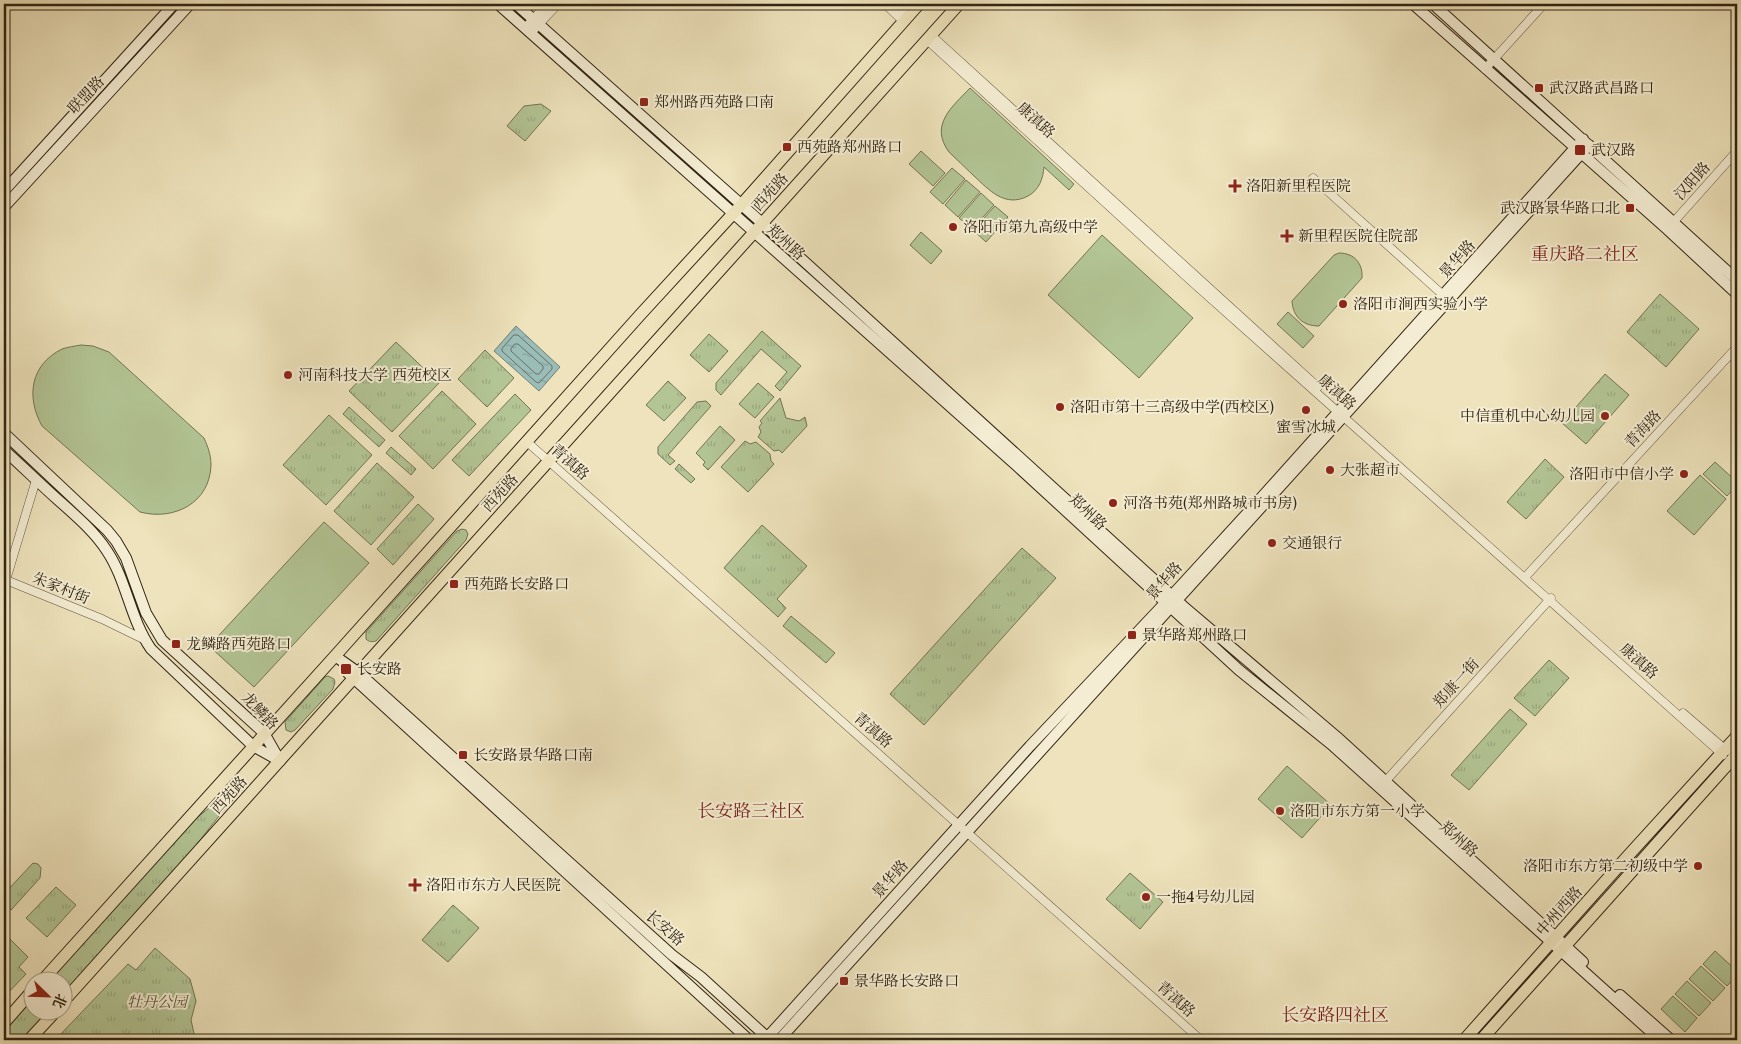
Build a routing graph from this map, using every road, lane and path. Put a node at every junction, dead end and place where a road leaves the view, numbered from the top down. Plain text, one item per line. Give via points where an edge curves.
1 (174, 4) edge
2 (190, 4) edge
3 (498, 4) edge
4 (516, 4) edge
5 (547, 4) edge
6 (558, 4) edge
7 (885, 4) edge
8 (895, 4) edge
9 (919, 4) edge
10 (959, 4) edge
11 (1413, 4) edge
12 (1433, 4) edge
13 (1544, 4) edge
14 (906, 18) junction
15 (536, 22) junction
16 (528, 30) junction
17 (929, 37) junction
18 (1494, 59) junction
19 (1485, 69) junction
20 (1586, 142) junction
21 (1578, 151) junction
22 (1737, 151) edge
23 (1313, 178) dead end
24 (4, 191) edge
25 (742, 205) junction
26 (4, 207) edge
27 (733, 215) junction
28 (762, 223) junction
29 (1670, 225) junction
30 (753, 233) junction
31 (1737, 280) edge
32 (1737, 294) edge
33 (1443, 296) junction
34 (1737, 347) edge
35 (1343, 412) junction
36 (4, 433) edge
37 (526, 442) junction
38 (4, 450) edge
39 (548, 462) junction
40 (36, 480) junction
41 (1528, 574) junction
42 (1551, 598) junction
43 (1171, 602) junction
44 (145, 640) junction
45 (335, 656) junction
46 (356, 677) junction
47 (264, 733) junction
48 (1737, 736) edge
49 (253, 746) junction
50 (1723, 751) junction
51 (1734, 758) edge
52 (280, 761) junction
53 (1383, 784) junction
54 (963, 828) junction
55 (1553, 940) junction
56 (1562, 948) junction
57 (50, 972) edge
58 (72, 992) edge
59 (22, 1002) edge
60 (46, 1022) edge
61 (4, 1023) edge
62 (30, 1040) edge
63 (749, 1040) edge
64 (767, 1040) edge
65 (779, 1040) edge
66 (1201, 1040) edge
67 (1464, 1040) edge
68 (1480, 1040) edge
69 (1660, 1040) edge
70 (1671, 1040) edge

1 - 24 main road, 联盟路
2 - 26 main road, 联盟路
3 - 16 main road, 郑州路
4 - 15 main road, 郑州路
5 - 15 street
6 - 15 street
7 - 14 street
8 - 14 street
9 - 14 main road, 西苑路
10 - 17 main road, 西苑路
11 - 19 main road
12 - 18 main road
13 - 18 street
14 - 25 main road, 西苑路
15 - 16 street
15 - 25 main road, 郑州路
16 - 27 main road, 郑州路
17 - 28 main road, 西苑路
17 - 35 street, 康滇路 via 1191,281
18 - 19 street
18 - 20 main road
19 - 21 main road
20 - 21 main road, 景华路
20 - 29 main road
21 - 29 main road
21 - 33 main road, 景华路
21 - 35 main road, 景华路
22 - 29 street, 汉阳路
23 - 33 street
25 - 27 main road, 西苑路
25 - 28 main road, 郑州路
27 - 30 main road, 郑州路
27 - 37 main road, 西苑路
28 - 30 main road, 西苑路
28 - 43 main road, 郑州路
29 - 31 main road
29 - 32 main road
30 - 39 main road, 西苑路
30 - 43 main road, 郑州路
33 - 35 main road, 景华路
34 - 41 street, 青海路
35 - 41 street, 康滇路
35 - 42 street, 康滇路
35 - 43 main road, 景华路
36 - 47 main road, 龙鳞路 via 99,521 116,541 126,558 146,613 162,640
37 - 39 street, 青滇路
37 - 45 main road, 西苑路
38 - 40 main road, 龙鳞路
39 - 46 main road, 西苑路
39 - 54 street, 青滇路
40 - 44 main road, 龙鳞路 via 91,530 108,553
40 - 44 street, 朱家村街 via 6,580
41 - 42 street, 康滇路
42 - 50 street, 康滇路
42 - 53 street, 郑康一街
43 - 53 main road, 郑州路 via 1239,670
43 - 54 main road, 景华路
44 - 49 main road, 龙鳞路
45 - 46 main road, 长安路
45 - 47 main road, 西苑路
46 - 52 main road, 西苑路
46 - 63 main road, 长安路
46 - 64 main road, 长安路 via 701,977
47 - 49 main road, 西苑路
47 - 52 main road, 龙鳞路
48 - 50 main road, 中州西路
49 - 52 main road, 龙鳞路
49 - 57 main road, 西苑路
50 - 51 street, 康滇路
50 - 55 main road, 中州西路
51 - 56 main road, 中州西路
52 - 58 main road, 西苑路
53 - 55 main road, 郑州路
54 - 64 main road, 景华路
54 - 65 main road, 景华路
54 - 66 street, 青滇路
55 - 56 main road, 郑州路
55 - 67 main road, 中州西路
56 - 68 main road, 中州西路
56 - 69 main road, 郑州路
56 - 70 main road, 郑州路
59 - 61 main road
60 - 62 main road

